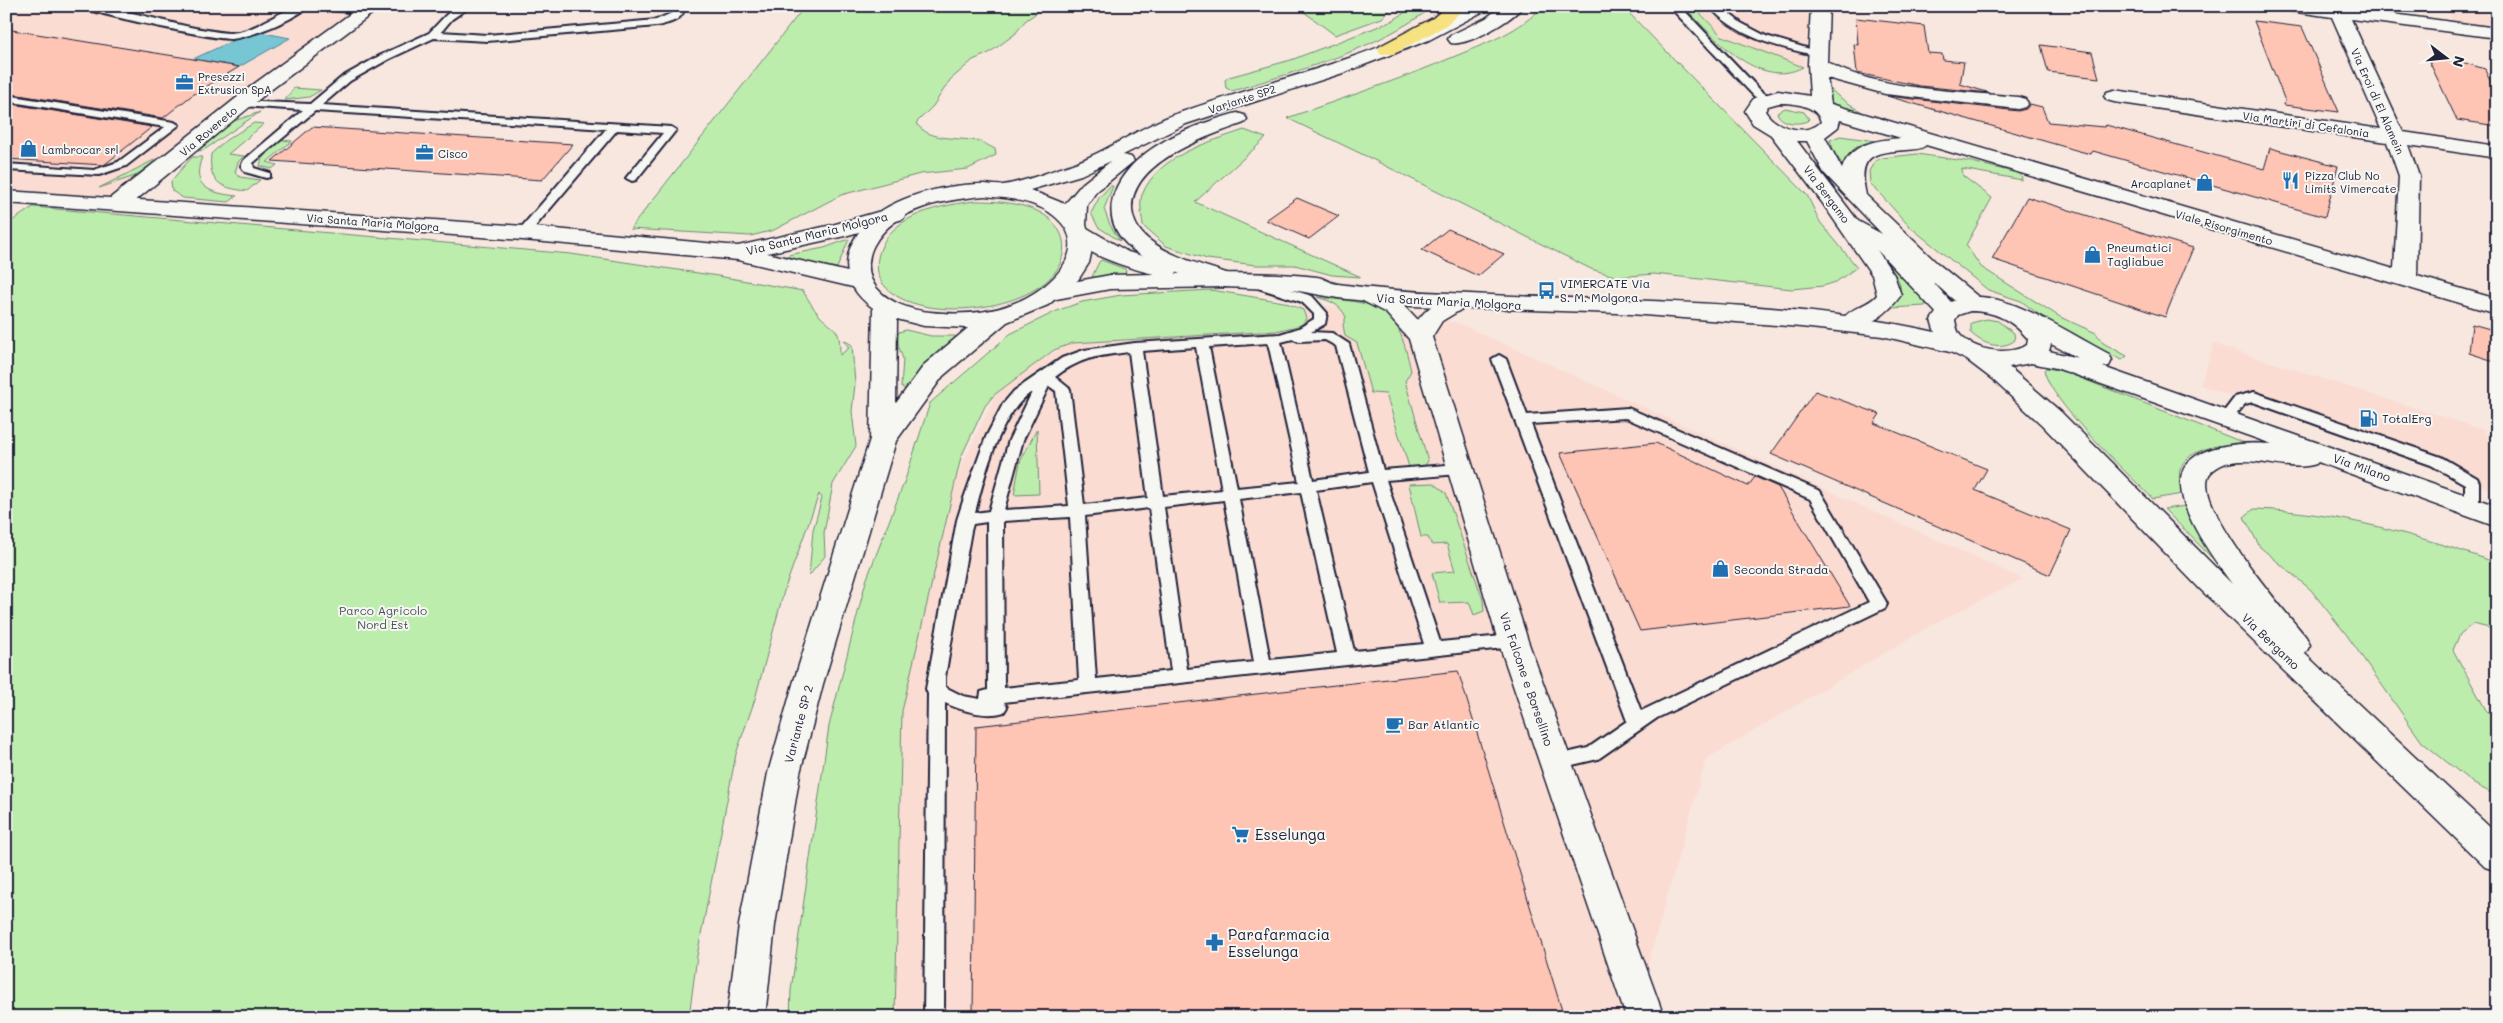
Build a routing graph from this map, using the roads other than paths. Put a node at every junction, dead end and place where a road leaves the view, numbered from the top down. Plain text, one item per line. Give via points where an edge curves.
1 (84, 6) edge
2 (304, 6) edge
3 (324, 6) edge
4 (466, 6) edge
5 (680, 6) edge
6 (1458, 6) edge
7 (1480, 6) edge
8 (1514, 6) edge
9 (1674, 6) edge
10 (1714, 6) edge
11 (1820, 6) edge
12 (2290, 6) edge
13 (369, 9) edge
14 (2339, 13) junction
15 (2497, 33) edge
16 (433, 34) junction
17 (1387, 50) junction
18 (1818, 58) junction
19 (2114, 96) dead end
20 (6, 98) edge
21 (1773, 98) junction
22 (1283, 102) junction
23 (2018, 102) dead end
24 (242, 103) junction
25 (312, 108) junction
26 (1822, 108) junction
27 (614, 126) junction
28 (1778, 131) junction
29 (1821, 131) junction
30 (2395, 137) junction
31 (1916, 138) junction
32 (2497, 152) edge
33 (6, 167) edge
34 (266, 175) dead end
35 (632, 178) dead end
36 (1003, 191) junction
37 (6, 197) edge
38 (1856, 197) junction
39 (117, 204) junction
40 (895, 214) junction
41 (1850, 226) junction
42 (1077, 229) junction
43 (524, 233) junction
44 (738, 253) junction
45 (1224, 280) junction
46 (2405, 280) junction
47 (861, 282) junction
48 (1253, 282) junction
49 (1301, 285) junction
50 (1051, 293) junction
51 (1371, 296) junction
52 (1459, 301) junction
53 (1975, 304) junction
54 (1598, 305) junction
55 (885, 306) junction
56 (2497, 307) edge
57 (1946, 314) junction
58 (1000, 316) junction
59 (1855, 318) junction
60 (2024, 319) junction
61 (1826, 320) junction
62 (1420, 337) junction
63 (1277, 338) junction
64 (1202, 343) junction
65 (1136, 347) junction
66 (1968, 350) junction
67 (2029, 356) junction
68 (1499, 359) dead end
69 (1046, 377) junction
70 (2226, 418) junction
71 (1522, 420) junction
72 (2051, 420) junction
73 (883, 439) junction
74 (2350, 463) junction
75 (1459, 469) junction
76 (1377, 476) junction
77 (1308, 486) junction
78 (1231, 493) junction
79 (1156, 501) junction
80 (2472, 508) junction
81 (1077, 511) junction
82 (995, 516) junction
83 (2497, 517) edge
84 (1513, 641) junction
85 (1434, 649) junction
86 (1347, 659) junction
87 (1263, 668) junction
88 (1180, 678) junction
89 (1088, 686) junction
90 (997, 701) junction
91 (936, 706) junction
92 (2344, 712) junction
93 (1637, 724) junction
94 (1555, 762) junction
95 (2497, 856) edge
96 (746, 1017) edge
97 (934, 1017) edge
98 (1645, 1017) edge

1 - 2 lane via 230,36 254,31
3 - 13 lane
4 - 16 lane via 449,17
5 - 16 lane via 679,13 657,23 487,38
6 - 17 highway via 1439,22
7 - 17 street, Variante SP2 via 1448,25
8 - 22 street, Variante SP2 via 1492,22 1426,53
9 - 21 lane via 1758,94
10 - 18 lane via 1742,29 1769,42
11 - 18 street
12 - 14 street
13 - 24 street, Via Rovereto
14 - 15 street
14 - 30 street, Via Eroi di El Alamein
16 - 25 lane via 357,71
17 - 36 street, Variante SP2 via 1179,120 1074,171
18 - 21 street via 1805,79
18 - 23 street via 1837,76 1885,88
18 - 26 street
18 - 31 street, Viale Risorgimento via 1839,94
19 - 30 street, Via Martiri di Cefalonia
20 - 33 lane via 174,125 122,164 95,172
21 - 26 street, Viale Risorgimento via 1806,100
21 - 28 street via 1756,106 1756,117
22 - 42 street, Variante SP2 via 1212,120 1117,165 1089,188 1076,204
22 - 45 street via 1210,129 1160,153 1139,170 1125,191 1121,214 1128,230 1140,244 1167,260
24 - 25 lane
24 - 39 street, Via Rovereto
25 - 27 lane
25 - 34 lane via 248,162 249,170
26 - 29 street, Via Bergamo via 1831,118
26 - 31 street, Viale Risorgimento
27 - 35 lane via 671,130
27 - 43 lane
28 - 29 street, Viale Risorgimento via 1796,135
28 - 41 street, Via Bergamo
29 - 31 street, Viale Risorgimento
29 - 38 street, Via Bergamo via 1831,169
30 - 32 street, Via Martiri di Cefalonia
30 - 46 street, Via Eroi di El Alamein via 2409,176
31 - 38 street, Viale Risorgimento via 1861,152 1854,160 1850,174
31 - 46 street, Viale Risorgimento
36 - 40 street via 946,194
36 - 42 street, Via Santa Maria Molgora via 1050,204 1064,213
37 - 39 street, Via Santa Maria Molgora
38 - 53 street, Via Bergamo via 1929,268
39 - 43 street, Via Santa Maria Molgora
40 - 44 street, Via Santa Maria Molgora via 837,231
40 - 47 street via 876,228 862,245 857,268
41 - 57 street, Via Bergamo via 1885,245
41 - 59 street, Via Santa Maria Molgora via 1883,275 1889,295 1879,308
42 - 45 street, Via Santa Maria Molgora via 1107,251 1128,261
42 - 50 street, Variante SP2 via 1082,246 1079,260 1072,274
43 - 44 street, Via Santa Maria Molgora
44 - 47 street, Via Santa Maria Molgora
45 - 48 street, Via Santa Maria Molgora
45 - 50 street, Via Santa Maria Molgora via 1110,282
46 - 56 street, Viale Risorgimento
47 - 55 street
48 - 49 street, Via Santa Maria Molgora
48 - 63 lane via 1307,299 1321,313 1316,325
49 - 51 street, Via Santa Maria Molgora
49 - 54 street, Via Santa Maria Molgora via 1374,285 1518,294
50 - 58 street
51 - 52 street, Via Santa Maria Molgora
51 - 62 street, Via Falcone e Borsellino via 1394,308
52 - 54 street, Via Santa Maria Molgora
52 - 62 street via 1433,316
53 - 57 street, Via Santa Maria Molgora via 1959,306
53 - 60 street, Via Milano via 2000,308
54 - 61 street, Via Santa Maria Molgora
55 - 58 street via 934,320
55 - 73 street, Variante SP 2
57 - 59 street, Via Santa Maria Molgora
57 - 66 street, Via Bergamo via 1943,321 1946,332
58 - 73 street, Variante SP 2 via 934,370
59 - 61 street, Via Santa Maria Molgora
60 - 67 street via 2039,337 2038,349
60 - 70 street, Via Milano via 2133,377
61 - 66 street, Via Santa Maria Molgora via 1918,335
62 - 75 street, Via Falcone e Borsellino
63 - 64 lane
63 - 76 lane via 1327,336 1342,344
63 - 77 lane
64 - 65 lane
64 - 78 lane
65 - 69 lane via 1084,354 1067,361
65 - 79 lane
66 - 67 street, Via Santa Maria Molgora via 2000,360
66 - 72 street, Via Bergamo
67 - 70 street, Via Milano via 2060,362
67 - 72 street, Via Bergamo
68 - 71 lane
69 - 81 lane via 1064,389
69 - 82 lane via 1016,440
69 - 90 lane via 1018,395 982,465 967,510 934,689 956,702 973,707
70 - 74 street, Via Milano
70 - 80 lane via 2240,400 2254,397 2436,461 2472,482
71 - 93 lane
71 - 93 lane via 1628,413 1815,495 1879,604 1652,713
72 - 92 street, Via Bergamo
73 - 96 street, Variante SP 2 via 784,773 757,926
74 - 80 street, Via Milano
74 - 92 street via 2262,453 2226,454 2203,464 2194,481 2197,497 2215,536
75 - 76 lane
75 - 84 street, Via Falcone e Borsellino
76 - 77 lane
76 - 85 lane
77 - 78 lane
77 - 86 lane
78 - 79 lane
78 - 87 lane
79 - 81 lane
79 - 88 lane
80 - 83 street, Via Milano
81 - 82 lane
81 - 89 lane
82 - 90 lane
82 - 91 lane via 965,520 937,677
84 - 85 lane
84 - 94 street, Via Falcone e Borsellino
85 - 86 lane
86 - 87 lane
87 - 88 lane
88 - 89 lane
89 - 90 lane
90 - 91 lane
91 - 97 lane
92 - 95 street, Via Bergamo
93 - 94 lane via 1592,754
94 - 98 street, Via Falcone e Borsellino

